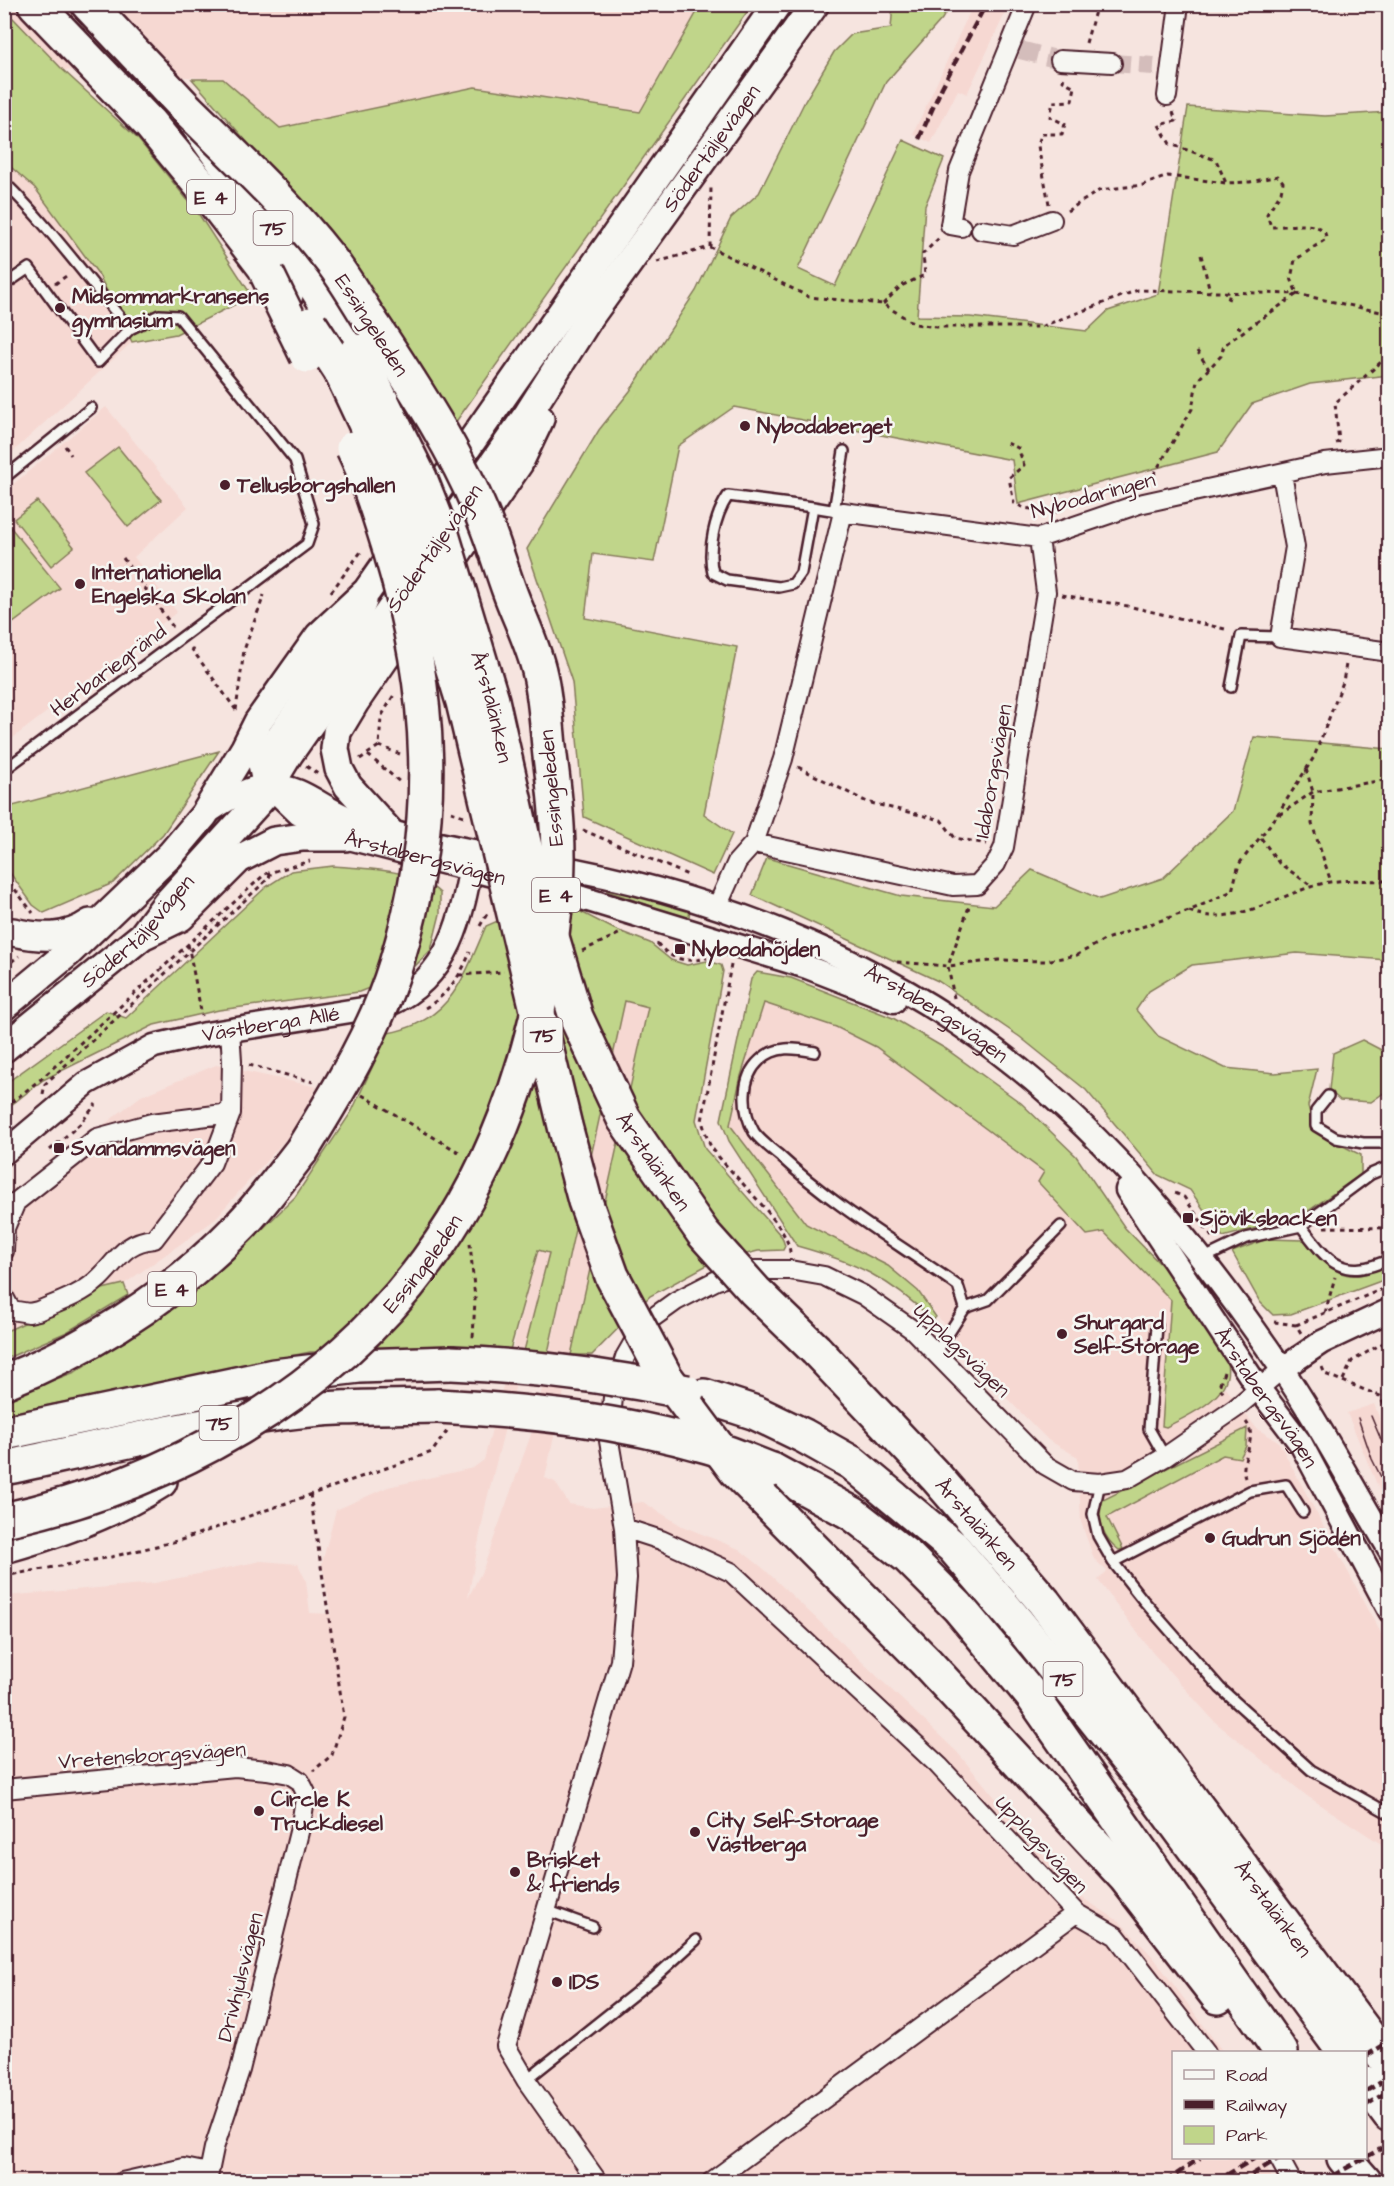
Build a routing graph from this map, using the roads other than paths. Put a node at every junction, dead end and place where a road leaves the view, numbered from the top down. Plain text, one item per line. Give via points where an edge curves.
1 (35, 4) edge
2 (88, 4) edge
3 (777, 4) edge
4 (815, 4) edge
5 (1027, 4) edge
6 (1179, 4) edge
7 (1060, 60) tunnel mouth
8 (1113, 63) tunnel mouth
9 (1167, 96) road end
10 (186, 108) junction
11 (4, 182) edge
12 (1052, 220) road end
13 (961, 227) dead end
14 (981, 230) dead end
15 (267, 274) junction
16 (4, 285) edge
17 (589, 318) junction
18 (130, 329) junction
19 (91, 408) dead end
20 (844, 451) dead end
21 (1389, 456) edge
22 (1282, 474) junction
23 (4, 478) edge
24 (813, 507) junction
25 (838, 511) junction
26 (1039, 538) junction
27 (368, 591) junction
28 (1280, 637) junction
29 (1389, 651) edge
30 (1231, 687) dead end
31 (4, 770) edge
32 (269, 785) junction
33 (204, 815) junction
34 (388, 830) junction
35 (345, 837) junction
36 (754, 843) junction
37 (472, 860) junction
38 (137, 889) junction
39 (717, 907) junction
40 (7, 930) edge
41 (142, 936) junction
42 (710, 948) junction
43 (4, 1006) edge
44 (230, 1030) junction
45 (4, 1048) edge
46 (815, 1052) dead end
47 (1328, 1096) dead end
48 (231, 1113) junction
49 (1389, 1143) edge
50 (4, 1153) edge
51 (1389, 1167) edge
52 (1061, 1226) dead end
53 (1301, 1226) junction
54 (4, 1251) edge
55 (1202, 1259) junction
56 (1389, 1259) edge
57 (4, 1297) edge
58 (965, 1308) junction
59 (1389, 1310) edge
60 (1157, 1326) dead end
61 (936, 1353) junction
62 (1282, 1369) junction
63 (4, 1382) edge
64 (1259, 1389) junction
65 (4, 1434) edge
66 (195, 1454) junction
67 (1165, 1457) junction
68 (4, 1468) edge
69 (1100, 1483) junction
70 (1303, 1512) dead end
71 (4, 1520) edge
72 (624, 1528) junction
73 (4, 1546) edge
74 (1389, 1550) edge
75 (1113, 1562) junction
76 (1389, 1611) edge
77 (300, 1781) joint
78 (4, 1789) edge
79 (1389, 1815) edge
80 (546, 1910) junction
81 (1076, 1914) junction
82 (593, 1927) dead end
83 (696, 1940) dead end
84 (1205, 2051) edge
85 (1260, 2051) edge
86 (1280, 2051) edge
87 (1343, 2051) edge
88 (1389, 2065) edge
89 (526, 2080) junction
90 (1367, 2086) edge
91 (1389, 2115) edge
92 (1280, 2159) edge
93 (1346, 2159) edge
94 (208, 2177) edge
95 (122, 2181) edge
96 (598, 2181) edge
97 (711, 2181) edge
98 (1292, 2181) edge
99 (1365, 2181) edge

1 - 15 highway, E 4 via 150,124
2 - 10 highway, Essingeleden / E 4
3 - 27 main road, Södertäljevägen
4 - 17 main road, Södertäljevägen
5 - 13 street via 1014,48 959,171 950,225
6 - 9 street via 1162,67
7 - 8 street
10 - 66 highway, Essingeleden / E 4, bridge via 259,180 330,259 455,459 485,520 540,674 557,838 556,897 544,980 525,1061 493,1149 461,1207 426,1262 330,1363 251,1421
10 - 88 highway, Årstalänken / 75, bridge via 304,268 351,342 420,478 441,531 492,700 525,847 576,1017 624,1119 703,1233 938,1478 1044,1602
11 - 18 lane via 37,214
12 - 14 street via 1012,235
15 - 63 highway, E 4, bridge via 367,476 406,605 427,746 425,823 413,895 396,965 364,1041 303,1150 240,1227 171,1290 53,1362
15 - 85 highway, Årstalänken / 75, bridge via 310,324 340,370 395,487 463,702 585,1201 612,1276 665,1376 735,1470 926,1662 1125,1877
16 - 18 lane via 29,268 98,362
17 - 32 main road, Södertäljevägen via 528,414
17 - 34 main road via 519,463 337,732 339,769 348,786
18 - 31 lane, Herbariegränd via 159,315 178,316 295,460 311,508 314,531 307,544
19 - 23 lane
20 - 25 lane
21 - 22 street, Nybodaringen via 1325,463
22 - 26 street, Nybodaringen via 1139,504
22 - 28 street via 1295,547
24 - 24 lane, Nybodaringen via 728,496 718,510 710,563 713,573 727,580 769,586 793,584 801,573
24 - 25 lane, Nybodaringen
25 - 26 street, Nybodaringen
25 - 36 street via 783,759
26 - 36 street, Idaborgsvägen via 1046,592 1004,847 996,864 977,885 953,886
27 - 32 main road via 346,639 262,764
27 - 33 main road, Södertäljevägen via 319,636 258,722
28 - 29 street
28 - 30 lane via 1241,636
32 - 33 street, Årstabergsvägen via 234,796
32 - 34 street, Årstabergsvägen via 310,795 350,819
32 - 35 street, Årstabergsvägen via 299,814
32 - 41 main road, Södertäljevägen via 263,797
33 - 38 main road, Södertäljevägen
34 - 37 street, Årstabergsvägen
35 - 37 street, Årstabergsvägen
35 - 41 main road via 274,841 239,859 181,918
36 - 39 street via 737,862
37 - 39 street, Årstabergsvägen via 587,871
37 - 42 street, Årstabergsvägen
37 - 44 street, Västberga Allé via 449,946 437,968 408,996 387,1005
38 - 40 main road via 79,932 36,937
38 - 43 main road, Södertäljevägen
39 - 42 street
39 - 55 street, Årstabergsvägen via 847,960 956,1023 999,1053 1115,1157
41 - 45 main road, Södertäljevägen
42 - 64 street, Årstabergsvägen via 807,967 898,1002 940,1026 1034,1094 1073,1128 1125,1186
44 - 48 street
44 - 50 street, Västberga Allé via 154,1046 120,1064 87,1083
46 - 58 lane via 792,1047 769,1051 757,1063 746,1083 745,1107 755,1134 811,1185 958,1286
47 - 49 lane via 1316,1111 1316,1126 1336,1138
48 - 54 street via 152,1123 97,1138 16,1202 5,1228
48 - 57 street via 212,1163 154,1239 141,1240 114,1260 96,1282 38,1311 11,1310
51 - 53 lane via 1371,1174
52 - 58 lane via 988,1300
53 - 55 lane via 1246,1238
53 - 56 lane via 1332,1263 1341,1267 1361,1269
55 - 62 street, Årstabergsvägen
58 - 61 lane
59 - 62 street via 1322,1342
60 - 67 lane via 1149,1429
61 - 69 street, Upplagsvägen via 1045,1465 1073,1480
61 - 72 street, Upplagsvägen via 913,1330 864,1294 824,1276 790,1270 755,1270 717,1280 676,1300 644,1324 625,1357 614,1397 609,1441
62 - 64 street
62 - 74 street, Årstabergsvägen
64 - 67 street, Upplagsvägen
64 - 76 street, Årstabergsvägen via 1301,1444
65 - 87 highway, 75, bridge via 274,1376 359,1366 451,1363 611,1377 704,1396 765,1418 852,1463 953,1547 1151,1790
66 - 71 highway, Essingeleden / E 4, bridge via 99,1493
66 - 73 highway, bridge via 138,1495 37,1537
67 - 69 street, Upplagsvägen via 1127,1479
68 - 86 highway, 75, bridge via 284,1413 438,1406 506,1409 642,1430 708,1446 772,1470 853,1514 908,1557 957,1607 1033,1697
69 - 75 lane via 1092,1514 1098,1536
70 - 75 lane via 1286,1485 1250,1491
72 - 80 street, Upplagsvägen via 627,1578 620,1661
72 - 81 street, Upplagsvägen via 731,1572 939,1766
75 - 79 lane via 1237,1703 1311,1770
77 - 78 street, Vretensborgsvägen via 289,1774 235,1767
77 - 94 street, Drivhjulsvägen via 306,1793 301,1824 240,2070
80 - 82 lane
80 - 89 street, Upplagsvägen via 506,2046
81 - 84 street via 1116,1936
81 - 97 street, Upplagsvägen
83 - 89 lane
89 - 96 street, Upplagsvägen
90 - 91 highway
92 - 98 street
93 - 99 highway
94 - 95 street via 184,2168

